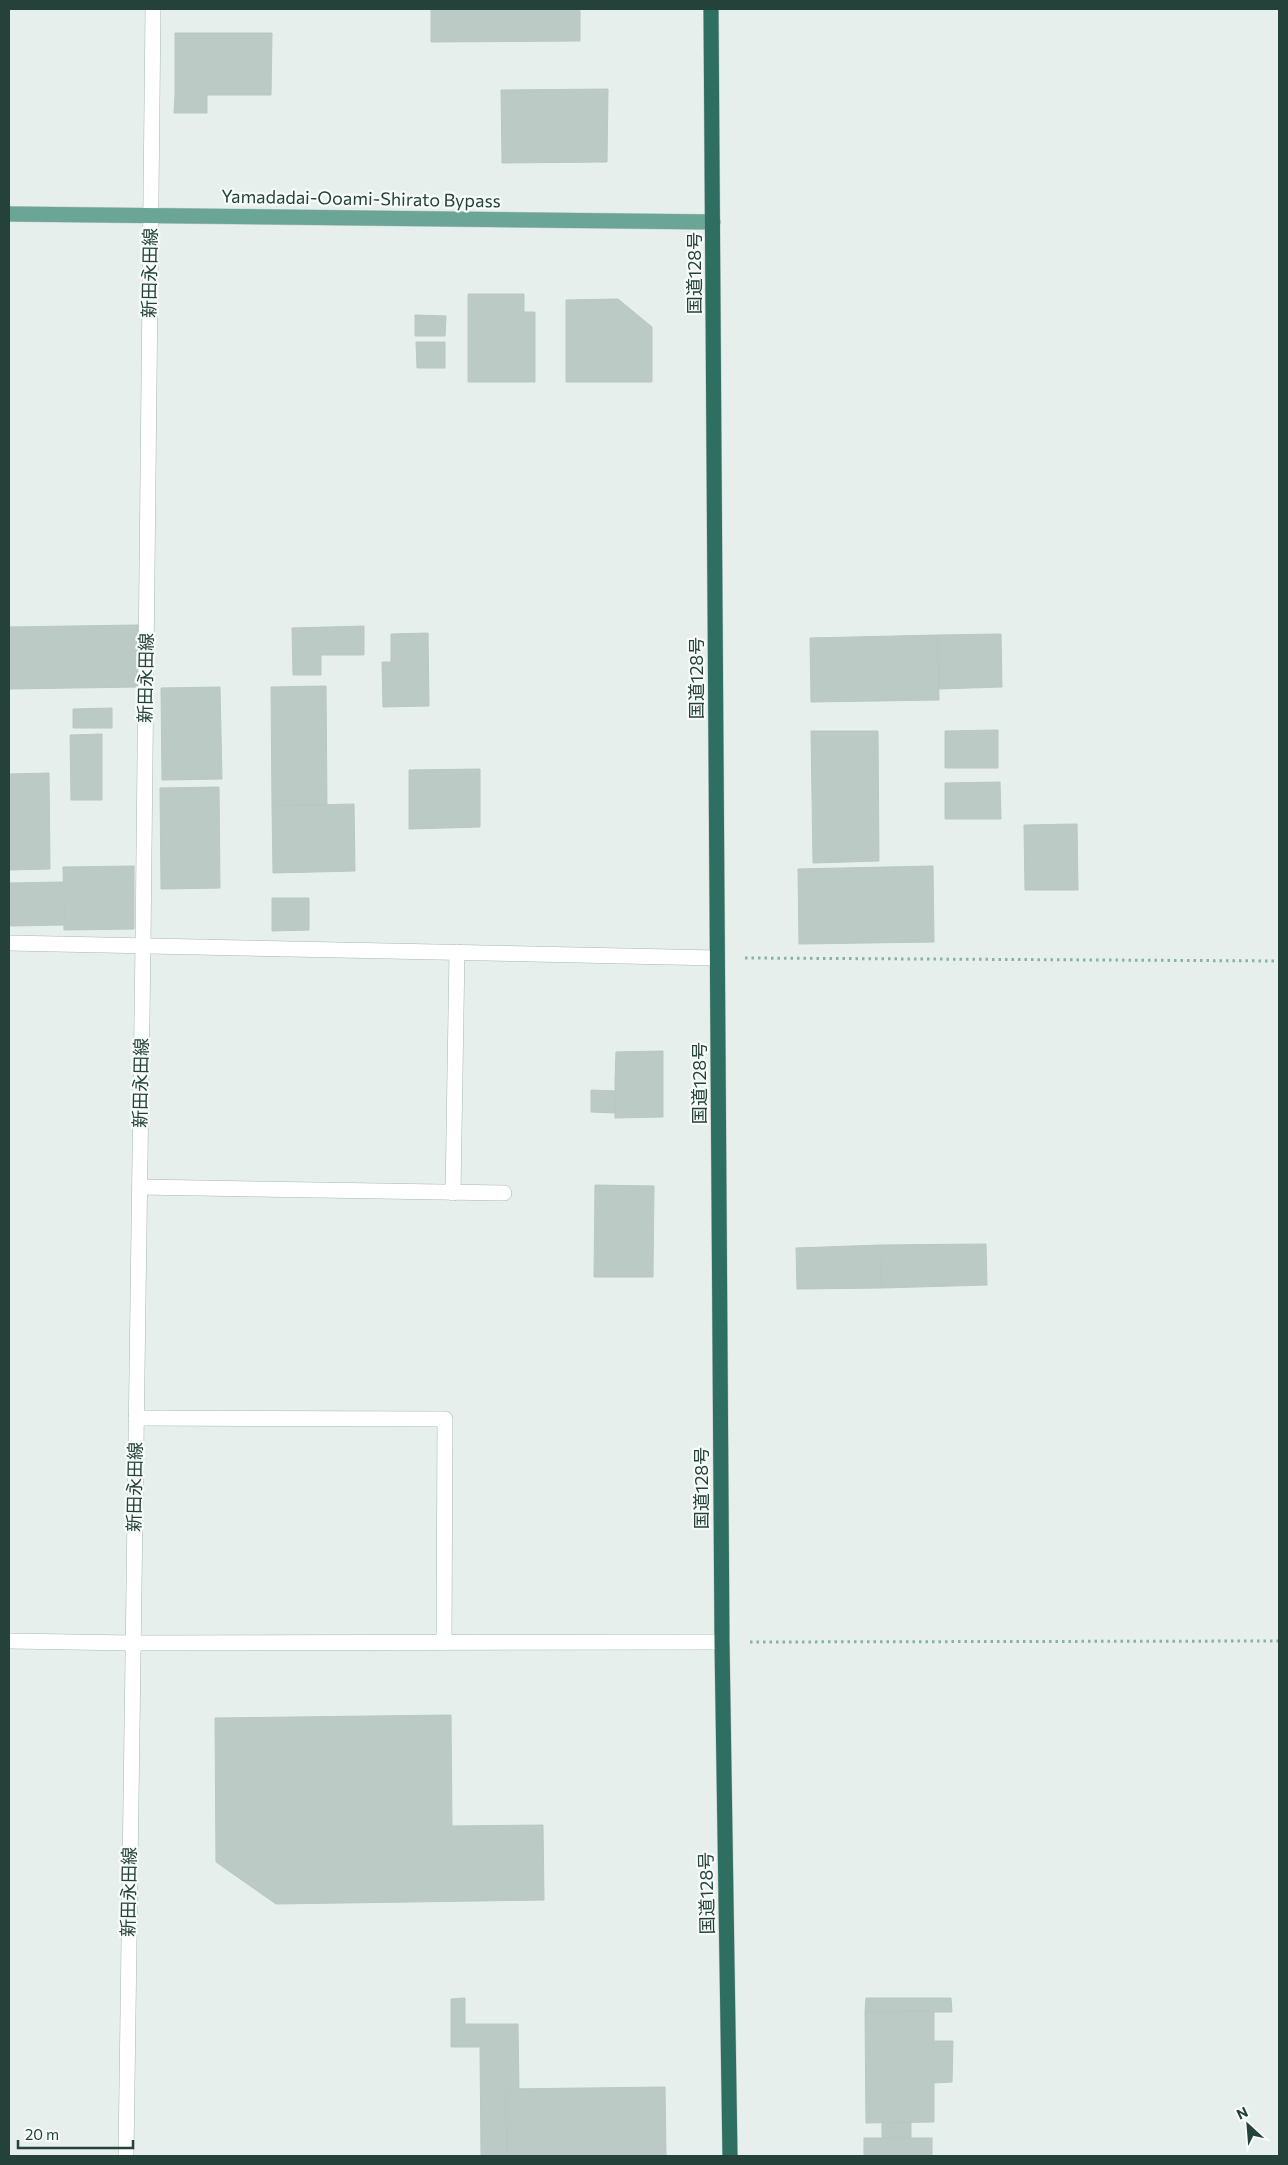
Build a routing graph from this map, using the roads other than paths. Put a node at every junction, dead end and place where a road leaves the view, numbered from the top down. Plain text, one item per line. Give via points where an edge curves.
1 (153, 9) edge
2 (711, 9) edge
3 (9, 214) edge
4 (151, 215) junction
5 (713, 222) junction
6 (9, 943) edge
7 (143, 945) junction
8 (458, 952) junction
9 (718, 958) junction
10 (140, 1187) junction
11 (452, 1193) junction
12 (504, 1193) dead end
13 (136, 1418) junction
14 (9, 1641) edge
15 (444, 1642) junction
16 (722, 1642) junction
17 (132, 1643) junction
18 (126, 2156) edge
19 (730, 2156) edge

1 - 4 street, 新田永田線
2 - 5 highway, 国道128号
3 - 4 main road, Yamadadai-Ooami-Shirato Bypass
4 - 5 main road, Yamadadai-Ooami-Shirato Bypass
4 - 7 street, 新田永田線
5 - 9 highway, 国道128号
6 - 7 street
7 - 8 street
7 - 10 street, 新田永田線
8 - 9 street
8 - 11 street
9 - 16 highway, 国道128号
10 - 11 street
10 - 13 street, 新田永田線
11 - 12 street
13 - 15 street via 445,1419
13 - 17 street, 新田永田線
14 - 17 street
15 - 16 street
15 - 17 street
16 - 19 highway, 国道128号
17 - 18 street, 新田永田線

